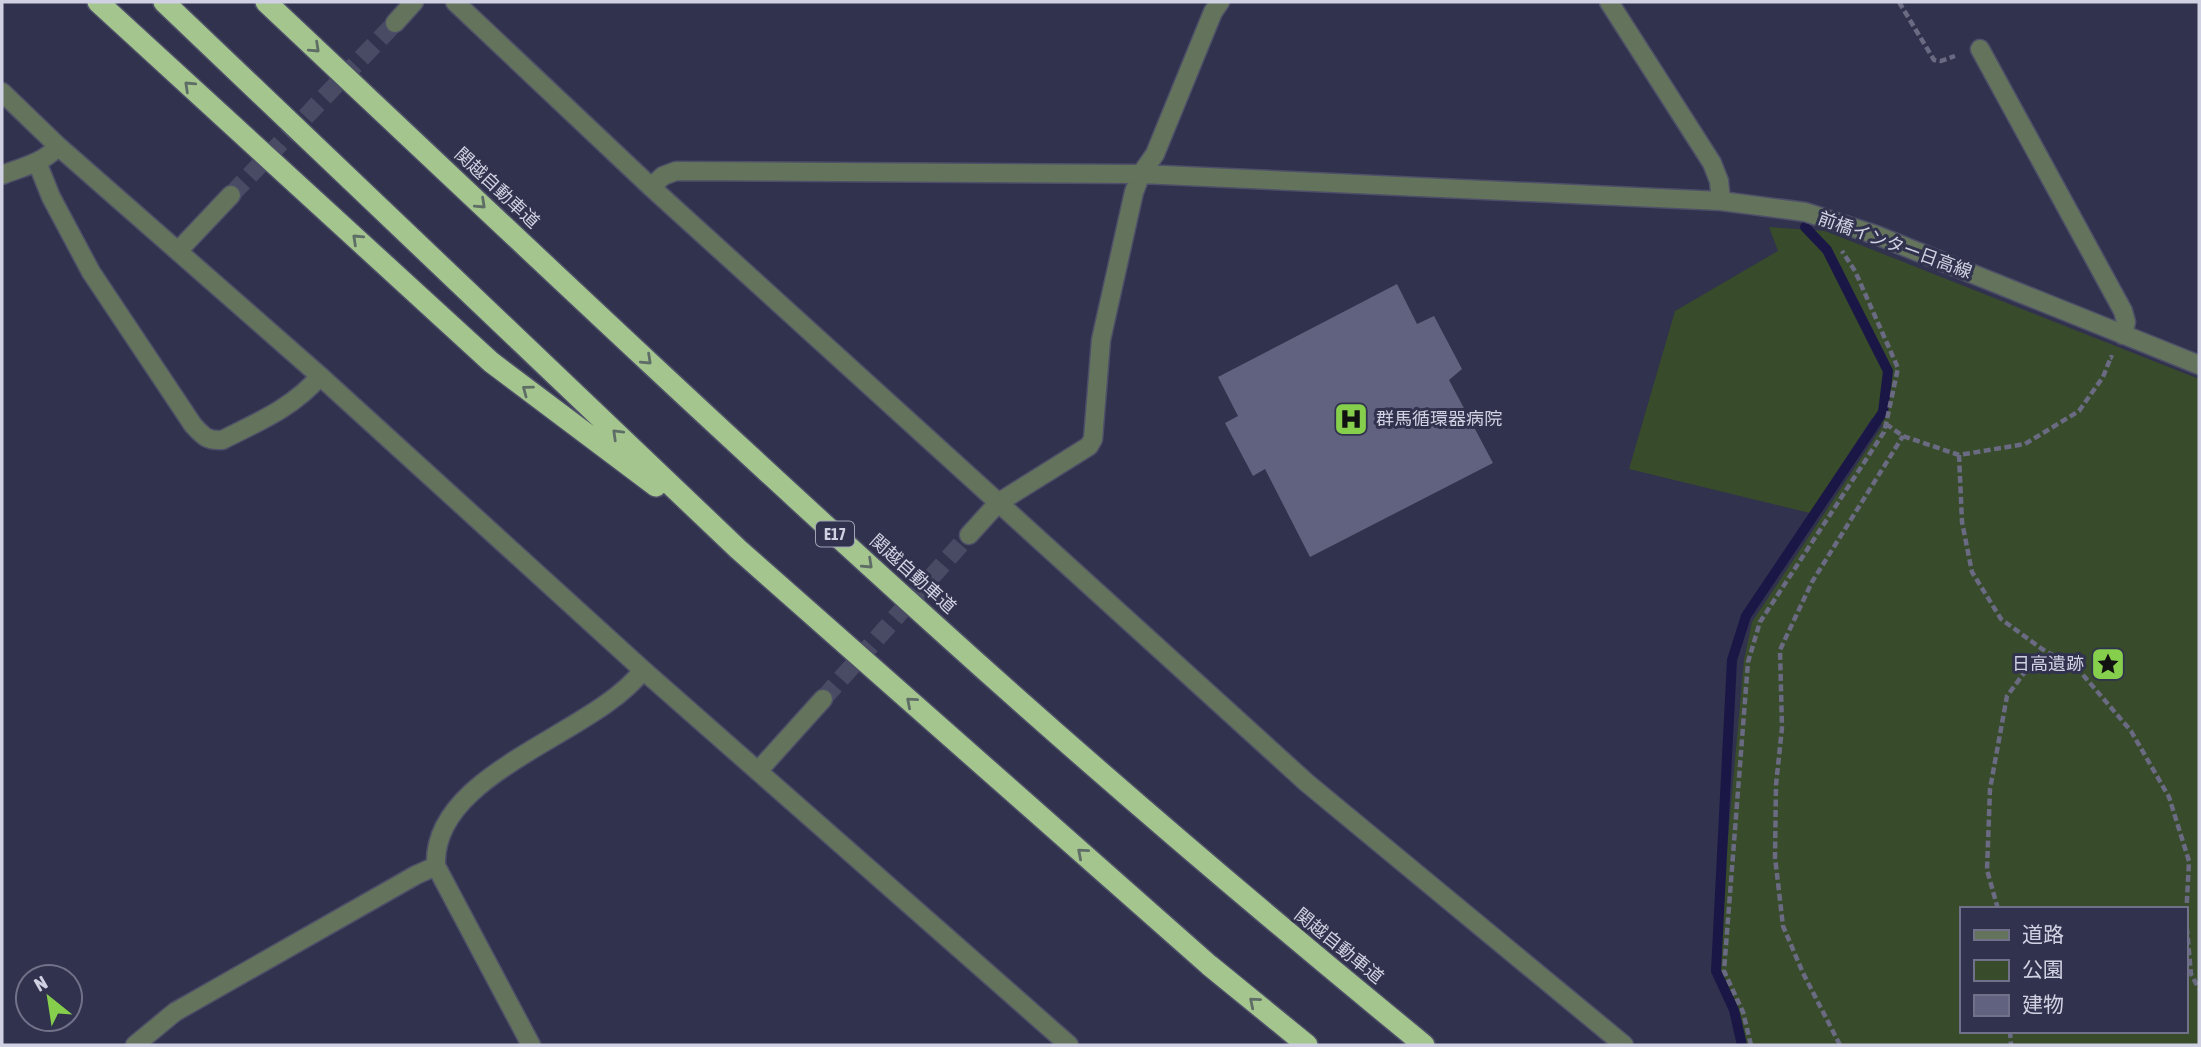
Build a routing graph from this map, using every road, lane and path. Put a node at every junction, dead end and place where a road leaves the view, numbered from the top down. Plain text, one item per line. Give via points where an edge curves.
1 (98, 2) edge
2 (164, 2) edge
3 (265, 2) edge
4 (414, 2) edge
5 (455, 2) edge
6 (1220, 2) edge
7 (1609, 2) edge
8 (1899, 2) edge
9 (395, 23) tunnel mouth
10 (1980, 50) joint
11 (2, 92) edge
12 (58, 146) junction
13 (37, 162) junction
14 (1141, 174) junction
15 (2, 175) edge
16 (650, 187) junction
17 (231, 195) tunnel mouth
18 (1721, 201) junction
19 (1822, 217) junction
20 (179, 250) junction
21 (2123, 335) junction
22 (2112, 357) dead end
23 (2199, 365) edge
24 (320, 376) junction
25 (1886, 424) junction
26 (1903, 436) junction
27 (1959, 455) junction
28 (998, 503) junction
29 (969, 535) tunnel mouth
30 (738, 549) junction
31 (2042, 649) junction
32 (643, 670) junction
33 (823, 699) tunnel mouth
34 (759, 770) junction
35 (436, 866) junction
36 (1997, 907) edge
37 (2199, 989) edge
38 (1604, 1039) edge
39 (135, 1045) edge
40 (531, 1045) edge
41 (1069, 1045) edge
42 (1307, 1045) edge
43 (1424, 1045) edge
44 (1624, 1045) edge
45 (1751, 1045) edge
46 (1839, 1045) edge

30 -> 1 highway via 491,362
30 -> 2 highway
3 -> 43 highway, 関越自動車道 / E17 via 938,628 1260,910
4 - 9 street
5 - 16 street
6 - 14 street via 1155,153
7 - 18 street via 1712,163
8 - 10 path via 1934,60
10 - 21 street via 2123,311
11 - 12 street
12 - 13 street
12 - 20 street
13 - 15 street
13 - 24 street via 91,272 203,436 222,440 294,403
14 - 16 street, 前橋インター日高線 via 676,171
14 - 18 street, 前橋インター日高線
14 - 28 street via 1101,340 1093,439 1089,446
16 - 28 street
17 - 20 street
18 - 19 street, 前橋インター日高線
19 - 21 street, 前橋インター日高線 via 1898,243
19 - 25 path via 1855,271 1898,368
20 - 24 street
21 - 23 street, 前橋インター日高線
22 - 27 path via 2079,411 2025,444
24 - 32 street
25 - 26 path
25 - 45 path via 1760,622 1748,662 1724,971 1743,1012
26 - 27 path
26 - 46 path via 1812,582 1780,650 1782,728 1775,857 1783,926
27 - 31 path via 1962,522 1972,572 2001,619
28 - 29 street
28 - 38 street via 1307,783
42 -> 30 highway via 1209,965
31 - 36 path via 2007,696 1990,789 1987,870
31 - 37 path via 2078,669 2130,731 2169,797 2189,861 2187,929 2191,974
32 - 34 street
32 - 35 street via 596,712 514,761 473,792 444,826 435,850
33 - 34 street
34 - 41 street
35 - 39 street via 175,1012
35 - 40 street
38 - 44 street

